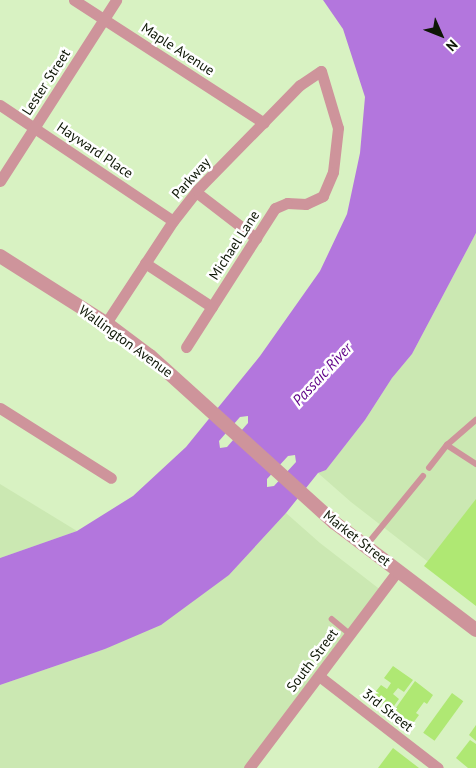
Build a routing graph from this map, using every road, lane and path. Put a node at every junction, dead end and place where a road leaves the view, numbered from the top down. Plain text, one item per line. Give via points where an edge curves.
1 (74, 0) edge
2 (116, 0) edge
3 (104, 18) junction
4 (321, 72) joint
5 (0, 105) edge
6 (264, 123) junction
7 (34, 127) junction
8 (0, 181) edge
9 (196, 192) junction
10 (173, 221) junction
11 (256, 238) junction
12 (0, 256) edge
13 (145, 263) junction
14 (212, 307) junction
15 (106, 323) junction
16 (186, 347) dead end
17 (0, 408) edge
18 (476, 420) edge
19 (243, 438) joint
20 (447, 445) junction
21 (476, 464) edge
22 (429, 468) dead end
23 (423, 476) dead end
24 (111, 478) dead end
25 (366, 546) junction
26 (398, 570) junction
27 (332, 619) dead end
28 (476, 630) edge
29 (350, 634) junction
30 (319, 676) junction
31 (249, 768) edge
32 (438, 768) edge

1 - 3 street, Maple Avenue
2 - 3 street, Lester Street
3 - 6 street, Maple Avenue
3 - 7 street, Lester Street
4 - 6 street, Parkway via 300,85
4 - 11 street, Michael Lane via 338,128 332,172 323,196 306,204 287,203 275,208
5 - 7 street, Hayward Place
6 - 9 street, Parkway
7 - 8 street, Lester Street
7 - 10 street, Hayward Place
9 - 10 street, Parkway
9 - 11 street
10 - 13 street, Parkway
11 - 14 street, Michael Lane
12 - 15 street, Wallington Avenue
13 - 14 street
13 - 15 street, Parkway
14 - 16 street, Michael Lane
15 - 19 street, Wallington Avenue via 150,356
17 - 24 street
18 - 20 lane
19 - 25 street, Market Street via 314,504
20 - 21 lane
20 - 22 lane
23 - 25 lane
25 - 26 street, Market Street
26 - 28 street, Market Street
26 - 29 street, South Street
27 - 29 lane
29 - 30 street, South Street
30 - 31 street, South Street
30 - 32 street, 3rd Street

